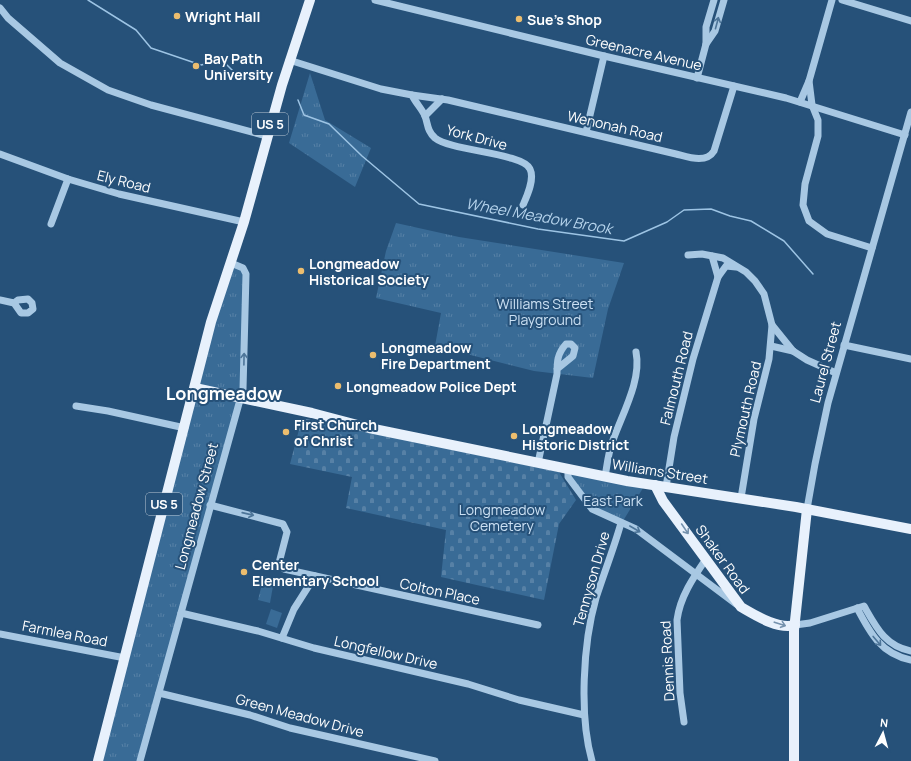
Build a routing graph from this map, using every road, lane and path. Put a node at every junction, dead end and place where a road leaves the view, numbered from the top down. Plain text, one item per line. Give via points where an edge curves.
1 (310, 0) edge
2 (375, 0) edge
3 (714, 0) edge
4 (724, 0) edge
5 (832, 0) edge
6 (842, 0) edge
7 (0, 8) edge
8 (0, 15) edge
9 (8, 18) junction
10 (911, 21) edge
11 (706, 44) junction
12 (604, 56) junction
13 (290, 60) junction
14 (698, 78) junction
15 (809, 81) junction
16 (734, 86) junction
17 (412, 95) junction
18 (442, 99) junction
19 (800, 102) junction
20 (812, 105) junction
21 (911, 112) edge
22 (425, 116) junction
23 (586, 132) junction
24 (905, 134) junction
25 (267, 136) junction
26 (0, 154) edge
27 (68, 179) junction
28 (523, 205) dead end
29 (244, 222) junction
30 (51, 224) dead end
31 (872, 248) junction
32 (688, 255) dead end
33 (712, 256) junction
34 (231, 263) junction
35 (742, 269) junction
36 (718, 277) junction
37 (0, 300) edge
38 (14, 303) dead end
39 (772, 325) junction
40 (844, 345) junction
41 (771, 346) junction
42 (793, 351) junction
43 (636, 352) dead end
44 (911, 359) edge
45 (557, 369) dead end
46 (836, 373) junction
47 (196, 388) junction
48 (240, 397) junction
49 (76, 406) dead end
50 (185, 428) junction
51 (538, 463) junction
52 (568, 469) junction
53 (605, 477) junction
54 (655, 485) junction
55 (666, 487) junction
56 (741, 498) junction
57 (210, 505) junction
58 (807, 509) junction
59 (621, 523) junction
60 (911, 529) edge
61 (706, 559) junction
62 (696, 574) junction
63 (315, 576) junction
64 (741, 607) junction
65 (857, 608) junction
66 (181, 613) junction
67 (538, 625) dead end
68 (795, 625) junction
69 (0, 634) edge
70 (282, 638) junction
71 (911, 651) edge
72 (125, 658) junction
73 (911, 660) edge
74 (159, 693) junction
75 (584, 715) junction
76 (684, 722) dead end
77 (98, 761) edge
78 (140, 761) edge
79 (435, 761) edge
80 (592, 761) edge
81 (794, 761) edge

1 - 13 main road, US 5
2 - 12 street, Greenacre Avenue
3 - 11 street via 706,27
11 -> 4 street via 715,31
5 - 15 street
6 - 10 street
7 - 9 street
8 - 9 street
9 - 25 street via 60,63 108,90 151,105
11 - 14 street
12 - 14 street, Greenacre Avenue
12 - 23 street
13 - 17 street via 381,89
13 - 25 main road, US 5
14 - 16 street, Greenacre Avenue
15 - 19 street
15 - 20 street
16 - 19 street, Greenacre Avenue
16 - 23 street, Wenonah Road via 715,147 706,158 686,157
17 - 18 street, Wenonah Road
17 - 22 street, York Drive
18 - 22 street
18 - 23 street, Wenonah Road
19 - 20 street, Greenacre Avenue
20 - 24 street, Greenacre Avenue
20 - 31 street via 818,120 818,136 803,191 805,214 815,226 827,234
21 - 24 street, Laurel Street
22 - 28 street, York Drive via 429,131 440,140 507,158 529,167 532,173 531,181
24 - 31 street, Laurel Street
25 - 29 main road, US 5
26 - 27 street, Ely Road
27 - 29 street, Ely Road via 119,194
27 - 30 street
29 - 34 main road, US 5
31 - 40 street, Laurel Street
32 - 33 street
33 - 35 street via 728,260
33 - 36 street
34 - 47 main road, US 5 via 212,322
48 -> 34 street, Longmeadow Street via 244,378 246,274 243,268
35 - 36 street via 726,266
35 - 39 street via 754,279 761,290 769,308
36 - 55 street, Falmouth Road via 693,359 674,437
37 - 38 street
39 - 41 street, Plymouth Road
39 - 42 street
40 - 44 street
40 - 46 street, Laurel Street
41 - 42 street
41 - 56 street, Plymouth Road via 754,419
42 - 46 street
43 - 53 street via 638,366 622,419 611,445
45 - 51 street
46 - 58 street, Laurel Street via 819,441
47 - 48 main road, Williams Street
47 - 50 main road, US 5
48 - 51 main road, Williams Street via 369,428
48 - 57 street, Longmeadow Street
49 - 50 street
50 - 72 main road, US 5
51 - 52 main road, Williams Street
52 - 53 main road, Williams Street
52 - 59 street via 568,477 590,507
53 - 54 main road, Williams Street
54 - 55 main road, Williams Street
54 -> 61 main road, Shaker Road via 663,501
55 - 56 main road, Williams Street
56 - 58 main road, Williams Street
57 -> 63 street, Colton Place via 280,522 285,526 286,536 280,566
57 - 66 street, Longmeadow Street
58 - 60 main road, Williams Street
58 - 68 main road, Laurel Street
59 -> 62 street via 640,532
59 - 75 street, Tennyson Drive via 591,621 586,660
61 - 62 street, Dennis Road
61 - 64 main road, Shaker Road
62 - 64 street
62 - 76 street, Dennis Road via 682,601 677,620 680,693
63 - 67 street, Colton Place
63 - 70 street via 294,609
64 -> 68 main road, Shaker Road via 783,626
65 - 68 street via 810,623
65 - 71 street via 864,606 888,642
65 -> 73 street via 882,648
66 - 70 street, Longfellow Drive
66 - 74 street, Longmeadow Street
68 - 81 main road
69 - 72 street, Farmlea Road
70 - 75 street, Longfellow Drive
72 - 77 main road, US 5
74 - 78 street, Longmeadow Street
74 - 79 street, Green Meadow Drive via 250,715 290,728
75 - 80 street, Tennyson Drive

